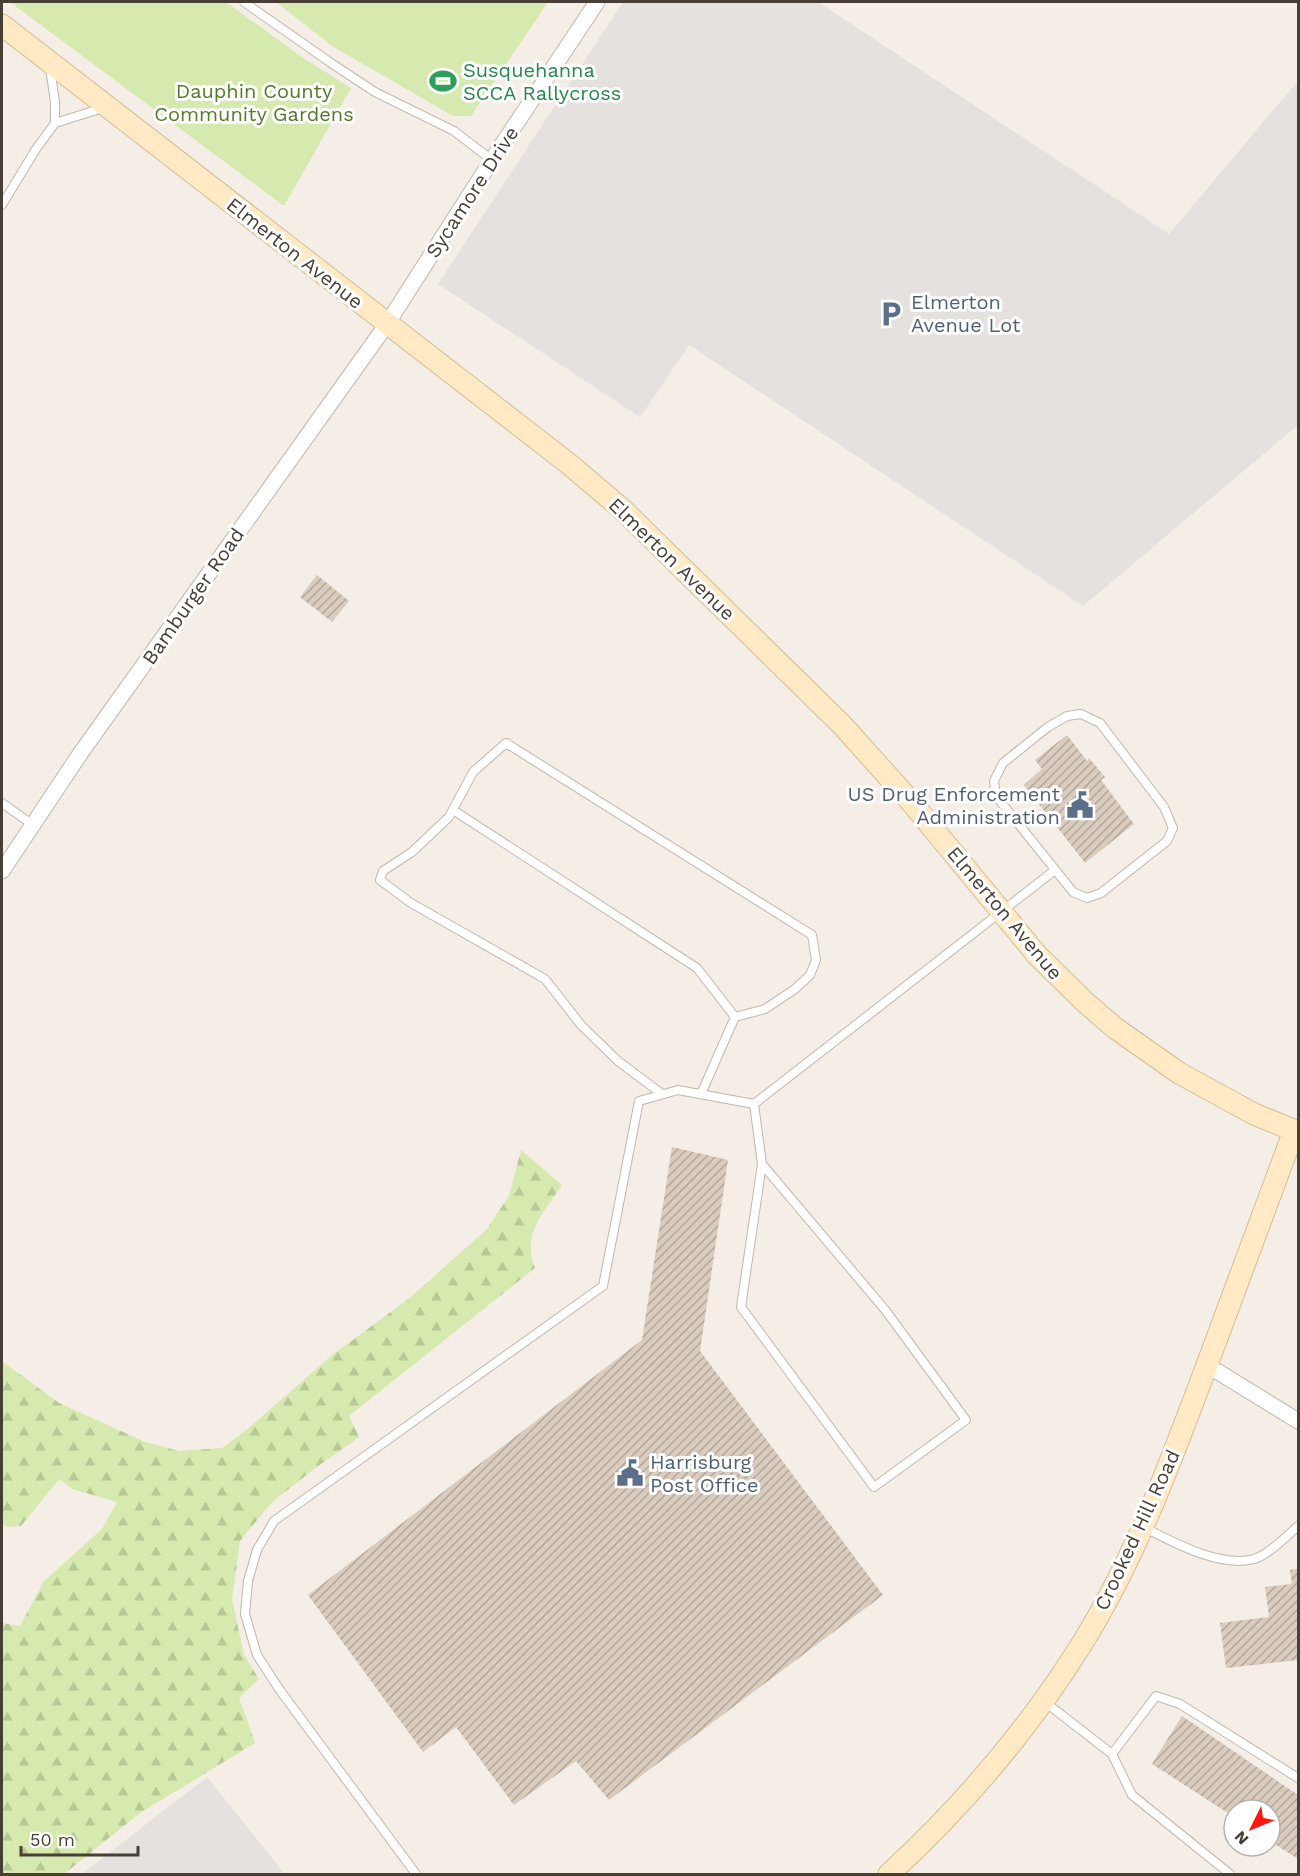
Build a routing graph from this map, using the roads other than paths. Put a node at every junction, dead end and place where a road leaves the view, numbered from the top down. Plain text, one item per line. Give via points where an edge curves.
1 (244, 2) edge
2 (597, 2) edge
3 (2, 25) edge
4 (49, 62) junction
5 (108, 107) junction
6 (55, 123) junction
7 (492, 160) junction
8 (2, 205) edge
9 (387, 324) junction
10 (2, 803) edge
11 (453, 810) junction
12 (33, 825) junction
13 (1055, 870) junction
14 (2, 871) edge
15 (1002, 912) junction
16 (735, 1017) junction
17 (662, 1094) junction
18 (701, 1094) junction
19 (754, 1104) junction
20 (1297, 1128) edge
21 (762, 1164) junction
22 (1207, 1365) junction
23 (1299, 1421) edge
24 (1299, 1526) edge
25 (1143, 1527) junction
26 (1044, 1701) junction
27 (1112, 1754) junction
28 (1299, 1778) edge
29 (416, 1875) edge
30 (889, 1875) edge
31 (1230, 1875) edge

1 - 7 lane via 366,86 454,131
2 - 7 street, Sycamore Drive
3 - 4 main road, Elmerton Avenue
4 - 5 main road, Elmerton Avenue
4 - 6 lane
5 - 6 lane
5 - 9 main road, Elmerton Avenue
6 - 8 lane
7 - 9 street, Sycamore Drive
9 - 12 street, Bamburger Road
9 - 15 main road, Elmerton Avenue via 622,509 843,726
10 - 12 lane
11 - 16 lane via 697,968
11 - 16 lane via 473,772 506,743 812,935 816,960 810,975 765,1009
11 - 17 lane via 412,852 383,871 380,880 411,903 545,979 588,1032
12 - 14 street, Bamburger Road
13 - 13 lane via 996,796 994,781 1003,763 1048,727 1067,716 1081,714 1100,723 1164,807 1173,828 1167,841 1101,893 1087,897 1073,892
13 - 15 lane
15 - 19 lane
15 - 20 main road, Elmerton Avenue via 1059,979 1123,1034 1219,1096 1254,1114
16 - 18 lane
17 - 18 lane via 678,1090
17 - 29 lane via 639,1101 603,1286 274,1521 257,1550 248,1581 245,1614 257,1655
18 - 19 lane
19 - 21 lane
20 - 22 main road, Crooked Hill Road
21 - 21 lane via 886,1311 966,1420 874,1487 741,1307
22 - 23 street
22 - 25 main road, Crooked Hill Road
24 - 25 lane via 1256,1559 1226,1561
25 - 26 main road, Crooked Hill Road via 1084,1641
26 - 27 lane
26 - 30 main road, Crooked Hill Road via 966,1799
27 - 28 lane via 1156,1696 1180,1704
27 - 31 lane via 1132,1796

